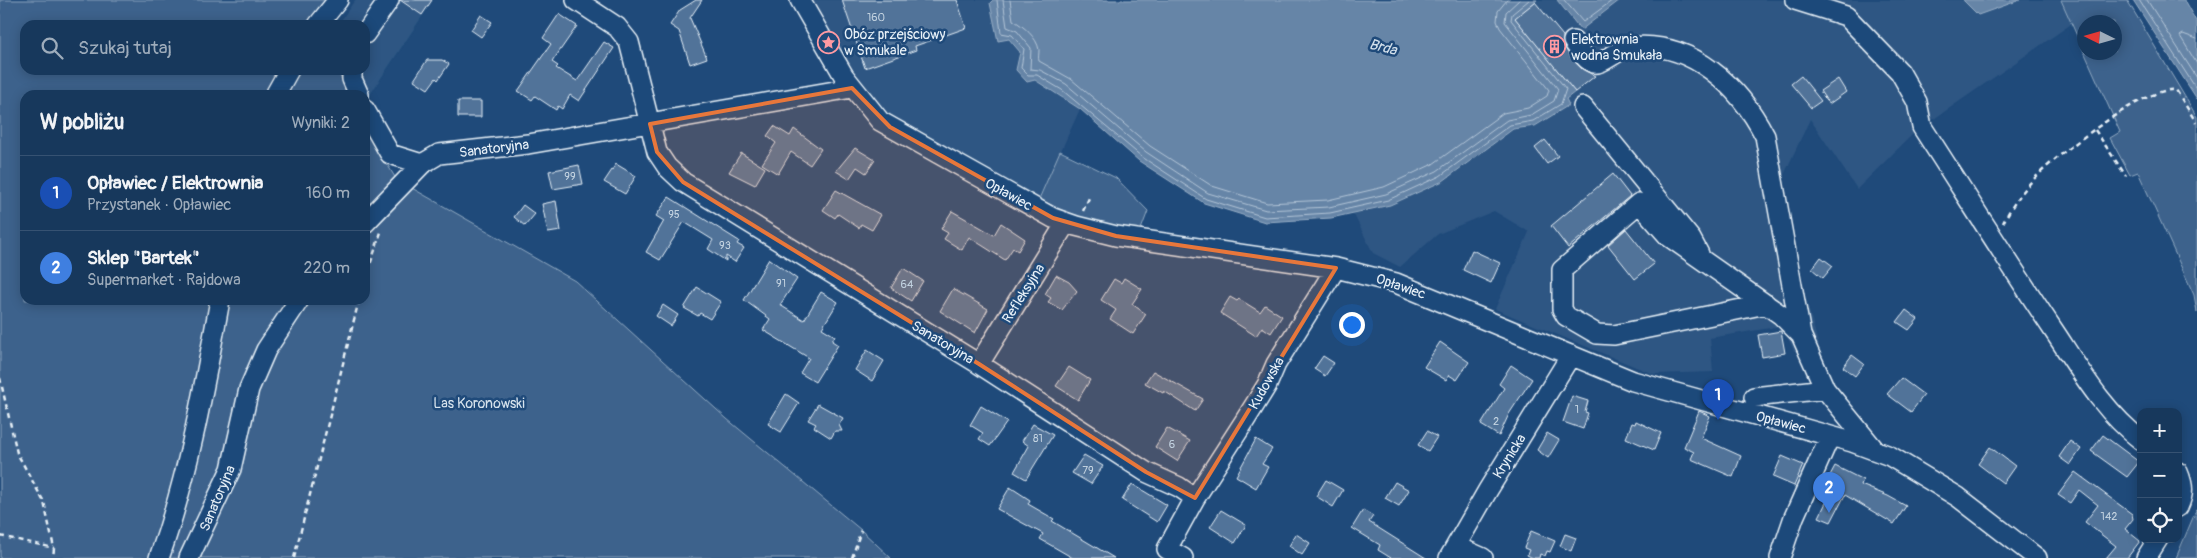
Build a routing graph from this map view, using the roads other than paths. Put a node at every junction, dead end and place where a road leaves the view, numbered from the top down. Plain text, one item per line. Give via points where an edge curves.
1 (338, 0) edge
2 (389, 0) edge
3 (576, 0) edge
4 (800, 0) edge
5 (1795, 0) edge
6 (322, 20) edge
7 (370, 27) edge
8 (1573, 41) dead end
9 (286, 75) edge
10 (352, 75) edge
11 (852, 88) junction
12 (278, 90) edge
13 (357, 90) edge
14 (1582, 108) dead end
15 (370, 119) edge
16 (650, 124) junction
17 (422, 164) junction
18 (370, 218) edge
19 (1066, 223) junction
20 (1704, 261) junction
21 (1336, 268) junction
22 (1766, 304) junction
23 (219, 305) edge
24 (296, 305) edge
25 (1801, 335) junction
26 (1571, 355) junction
27 (979, 364) junction
28 (1825, 389) junction
29 (1754, 397) dead end
30 (1830, 436) junction
31 (2137, 437) edge
32 (1874, 449) junction
33 (2182, 481) edge
34 (1196, 498) junction
35 (2182, 499) edge
36 (2155, 543) edge
37 (1453, 552) edge
38 (159, 558) edge
39 (189, 558) edge
40 (1183, 558) edge
41 (1483, 558) edge
42 (1780, 558) edge
43 (2037, 558) edge
44 (2146, 558) edge

1 - 6 street
2 - 7 street
3 - 16 street, Sanatoryjna via 617,27 629,42
4 - 11 street, Opławiec
5 - 31 street via 1846,16 1900,72 1917,102 1922,127 1994,240 2102,403 2122,426
8 - 25 street via 1590,62 1596,64 1616,51 1631,47 1654,47 1678,53 1700,62 1740,95 1765,136
9 - 12 street
10 - 13 street
11 - 16 street, Sanatoryjna
11 - 19 street, Opławiec via 890,127
14 - 20 street via 1692,239
15 - 17 street via 390,154
16 - 17 street, Sanatoryjna via 528,144 439,154
16 - 27 street, Sanatoryjna via 657,152 683,182
17 - 18 street, Sanatoryjna
19 - 21 street, Opławiec via 1116,236
19 - 27 street, Refleksyjna
20 - 22 street
20 - 22 street via 1668,236 1639,203 1562,270 1562,309 1566,316 1597,334 1614,335
21 - 26 street, Opławiec via 1411,288
21 - 34 street, Kudowska
22 - 25 street
23 - 38 street via 195,437
24 - 39 street, Sanatoryjna via 266,350 249,389 231,469
25 - 28 street
26 - 30 street, Opławiec via 1652,388
26 - 37 street, Krynicka
27 - 34 street, Sanatoryjna via 1146,472
28 - 29 street
28 - 32 street
30 - 32 street, Opławiec
30 - 42 street via 1794,517
32 - 43 street, Opławiec via 1958,497
33 - 35 street
34 - 40 street via 1168,549
36 - 44 street
37 - 41 street

